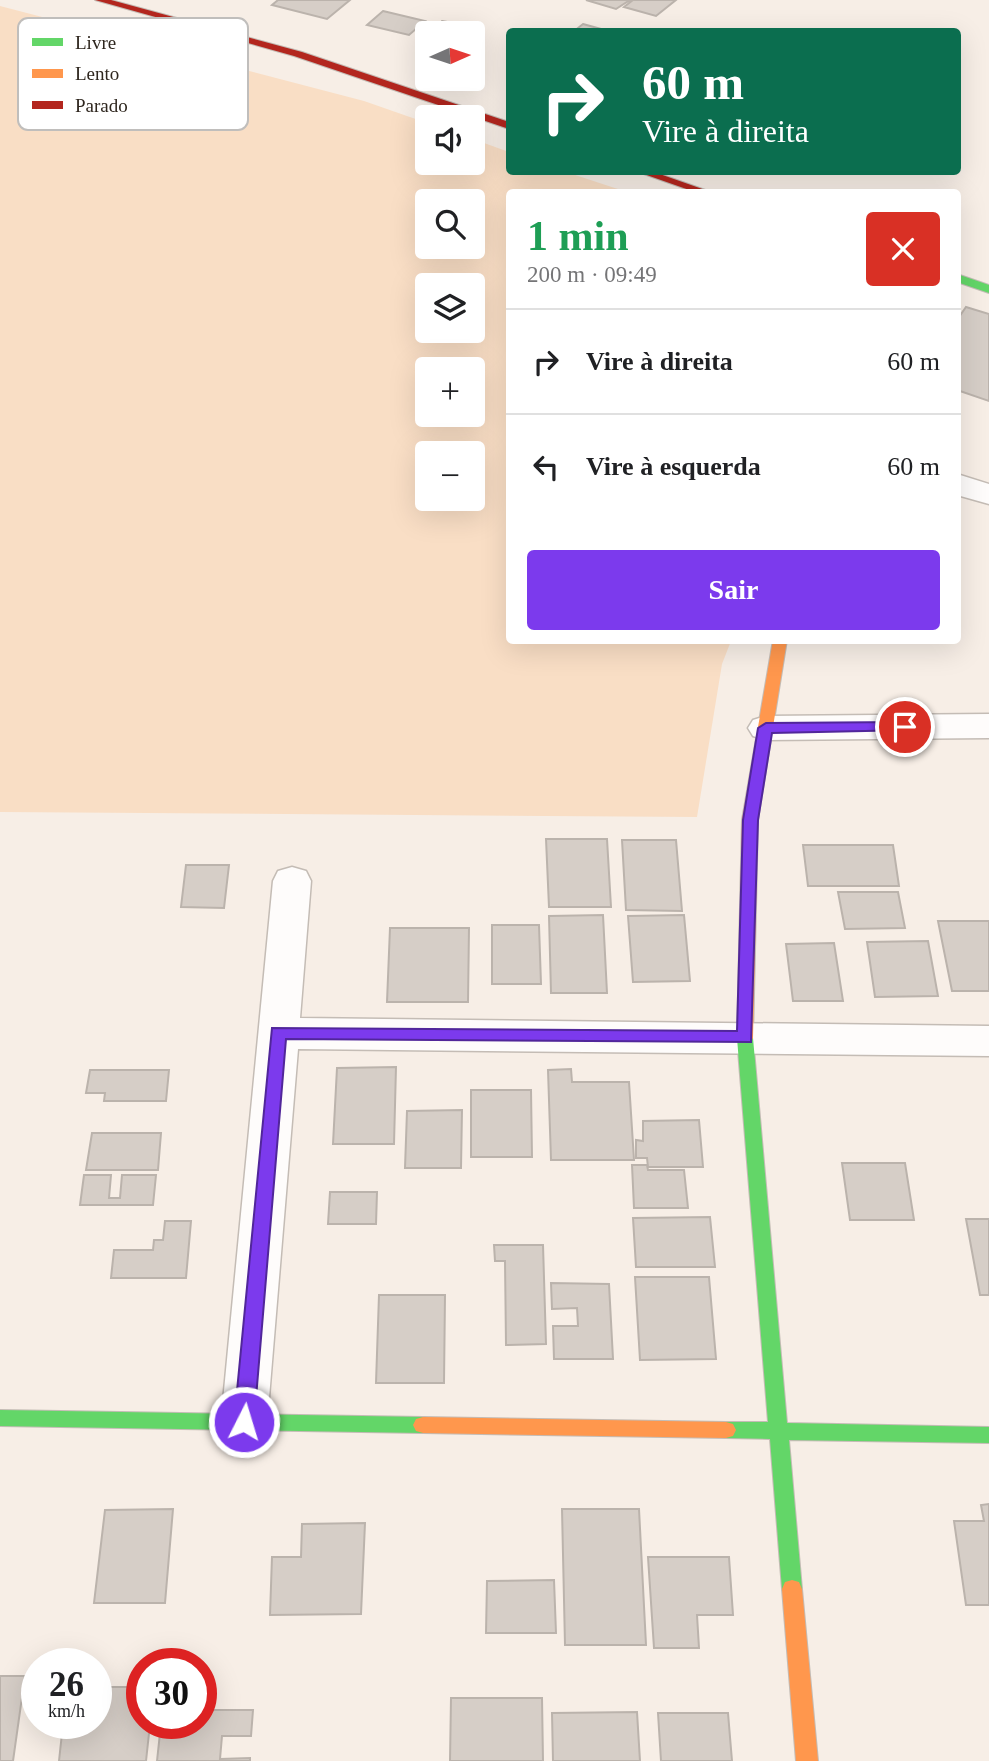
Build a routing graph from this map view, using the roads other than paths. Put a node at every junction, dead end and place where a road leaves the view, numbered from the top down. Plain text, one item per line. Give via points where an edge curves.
1 (100, 0) edge
2 (166, 18) edge
3 (248, 40) edge
4 (506, 125) edge
5 (653, 175) edge
6 (696, 189) edge
7 (961, 279) edge
8 (989, 289) edge
9 (961, 485) edge
10 (989, 494) edge
11 (779, 644) edge
12 (989, 726) edge
13 (766, 728) junction
14 (292, 881) dead end
15 (278, 1033) junction
16 (745, 1038) junction
17 (989, 1041) edge
18 (0, 1418) edge
19 (244, 1422) junction
20 (778, 1431) junction
21 (989, 1435) edge
22 (807, 1761) edge

1 - 2 street
3 - 4 street
5 - 6 street
7 - 8 street
9 - 10 street
11 - 13 street
12 - 13 street
13 - 16 street via 750,820
14 - 15 street
15 - 16 street
15 - 19 street
16 - 17 street
16 - 20 street
18 - 19 street
19 - 20 street
20 - 21 street
20 - 22 street

